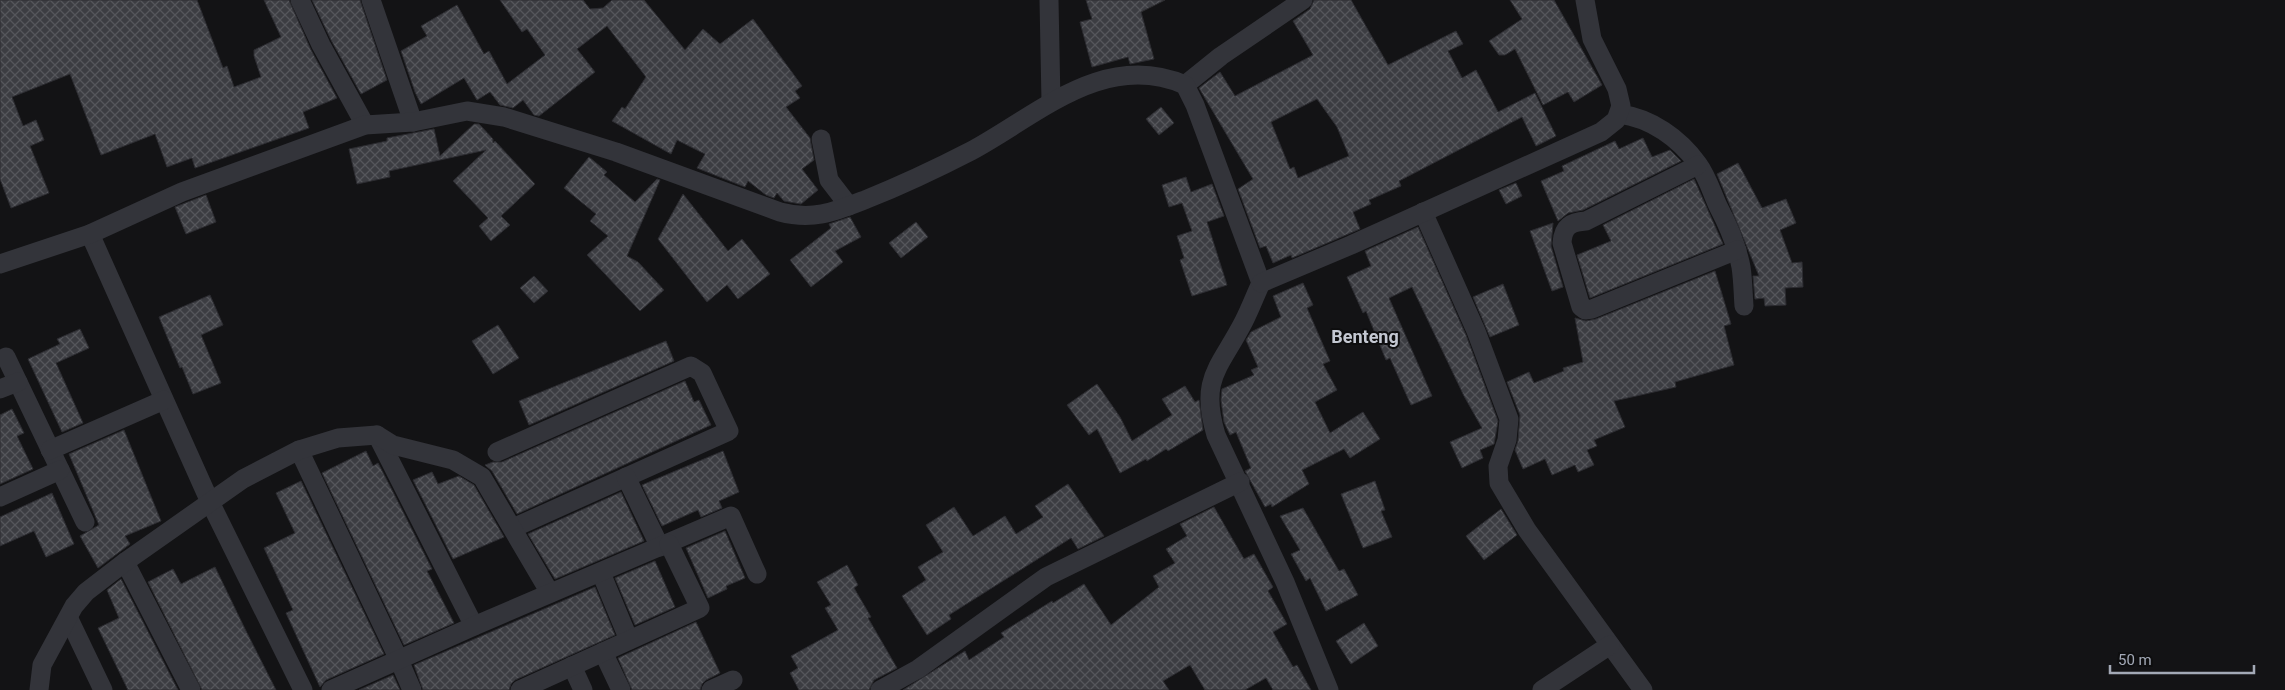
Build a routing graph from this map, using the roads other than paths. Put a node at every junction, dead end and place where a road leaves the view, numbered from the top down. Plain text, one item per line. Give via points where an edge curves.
1 (300, 0) edge
2 (372, 0) edge
3 (1049, 0) edge
4 (1303, 0) edge
5 (1585, 0) edge
6 (1185, 85) junction
7 (1051, 102) junction
8 (1619, 114) junction
9 (413, 122) junction
10 (365, 125) junction
11 (821, 140) dead end
12 (1698, 165) junction
13 (849, 206) junction
14 (1424, 212) junction
15 (90, 234) junction
16 (1737, 250) junction
17 (0, 264) edge
18 (1261, 283) junction
19 (1744, 306) dead end
20 (6, 357) dead end
21 (18, 382) junction
22 (0, 389) edge
23 (164, 400) junction
24 (377, 435) junction
25 (50, 450) junction
26 (299, 450) junction
27 (497, 452) dead end
28 (60, 470) junction
29 (626, 476) junction
30 (1240, 482) junction
31 (0, 497) edge
32 (210, 502) junction
33 (85, 522) dead end
34 (513, 528) junction
35 (664, 545) junction
36 (125, 562) junction
37 (601, 573) junction
38 (757, 574) dead end
39 (550, 593) junction
40 (69, 619) junction
41 (474, 626) junction
42 (628, 640) junction
43 (1610, 645) junction
44 (603, 652) junction
45 (399, 660) junction
46 (572, 666) junction
47 (733, 680) dead end
48 (39, 690) edge
49 (103, 690) edge
50 (191, 690) edge
51 (303, 690) edge
52 (332, 690) edge
53 (412, 690) edge
54 (520, 690) edge
55 (584, 690) edge
56 (621, 690) edge
57 (710, 690) edge
58 (880, 690) edge
59 (1329, 690) edge
60 (1542, 690) edge
61 (1643, 690) edge

1 - 10 street
2 - 9 street
3 - 7 street
4 - 6 street
5 - 8 street via 1592,39 1617,89 1621,106
6 - 7 street via 1166,76 1129,75 1084,85
6 - 18 street via 1232,200
7 - 13 street via 971,151
8 - 12 street via 1651,122 1678,143
8 - 14 street via 1601,132
9 - 10 street
9 - 13 street via 467,111 504,117 616,152 796,216 812,216
10 - 15 street via 182,192
11 - 13 street via 829,180
12 - 16 street
12 - 16 street via 1586,221 1573,222 1566,227 1562,243 1581,306 1585,310 1592,309
14 - 18 street
14 - 43 street via 1510,418 1508,440 1498,466 1499,483 1527,530
15 - 17 street
15 - 23 street
16 - 19 street
18 - 30 street via 1244,322 1216,367 1210,390 1209,412 1216,435
20 - 21 street
21 - 22 street
21 - 25 street
23 - 25 street
23 - 32 street
24 - 26 street via 338,438
24 - 34 street via 393,444 453,460 482,476
24 - 41 street
25 - 28 street
26 - 32 street via 243,479
26 - 45 street
27 - 29 street via 691,366 702,373 729,431
28 - 31 street
28 - 33 street
29 - 34 street
29 - 35 street
30 - 58 street via 1046,577 918,669
30 - 59 street
32 - 36 street
32 - 51 street
34 - 39 street
35 - 37 street
35 - 38 street via 731,516
35 - 42 street via 700,608
36 - 40 street via 86,592 74,606
36 - 50 street
37 - 39 street
37 - 42 street
39 - 41 street
40 - 48 street via 42,665
40 - 49 street
41 - 45 street
42 - 44 street
43 - 60 street
43 - 61 street
44 - 46 street
44 - 56 street
45 - 52 street
45 - 53 street
46 - 54 street
46 - 55 street
47 - 57 street

